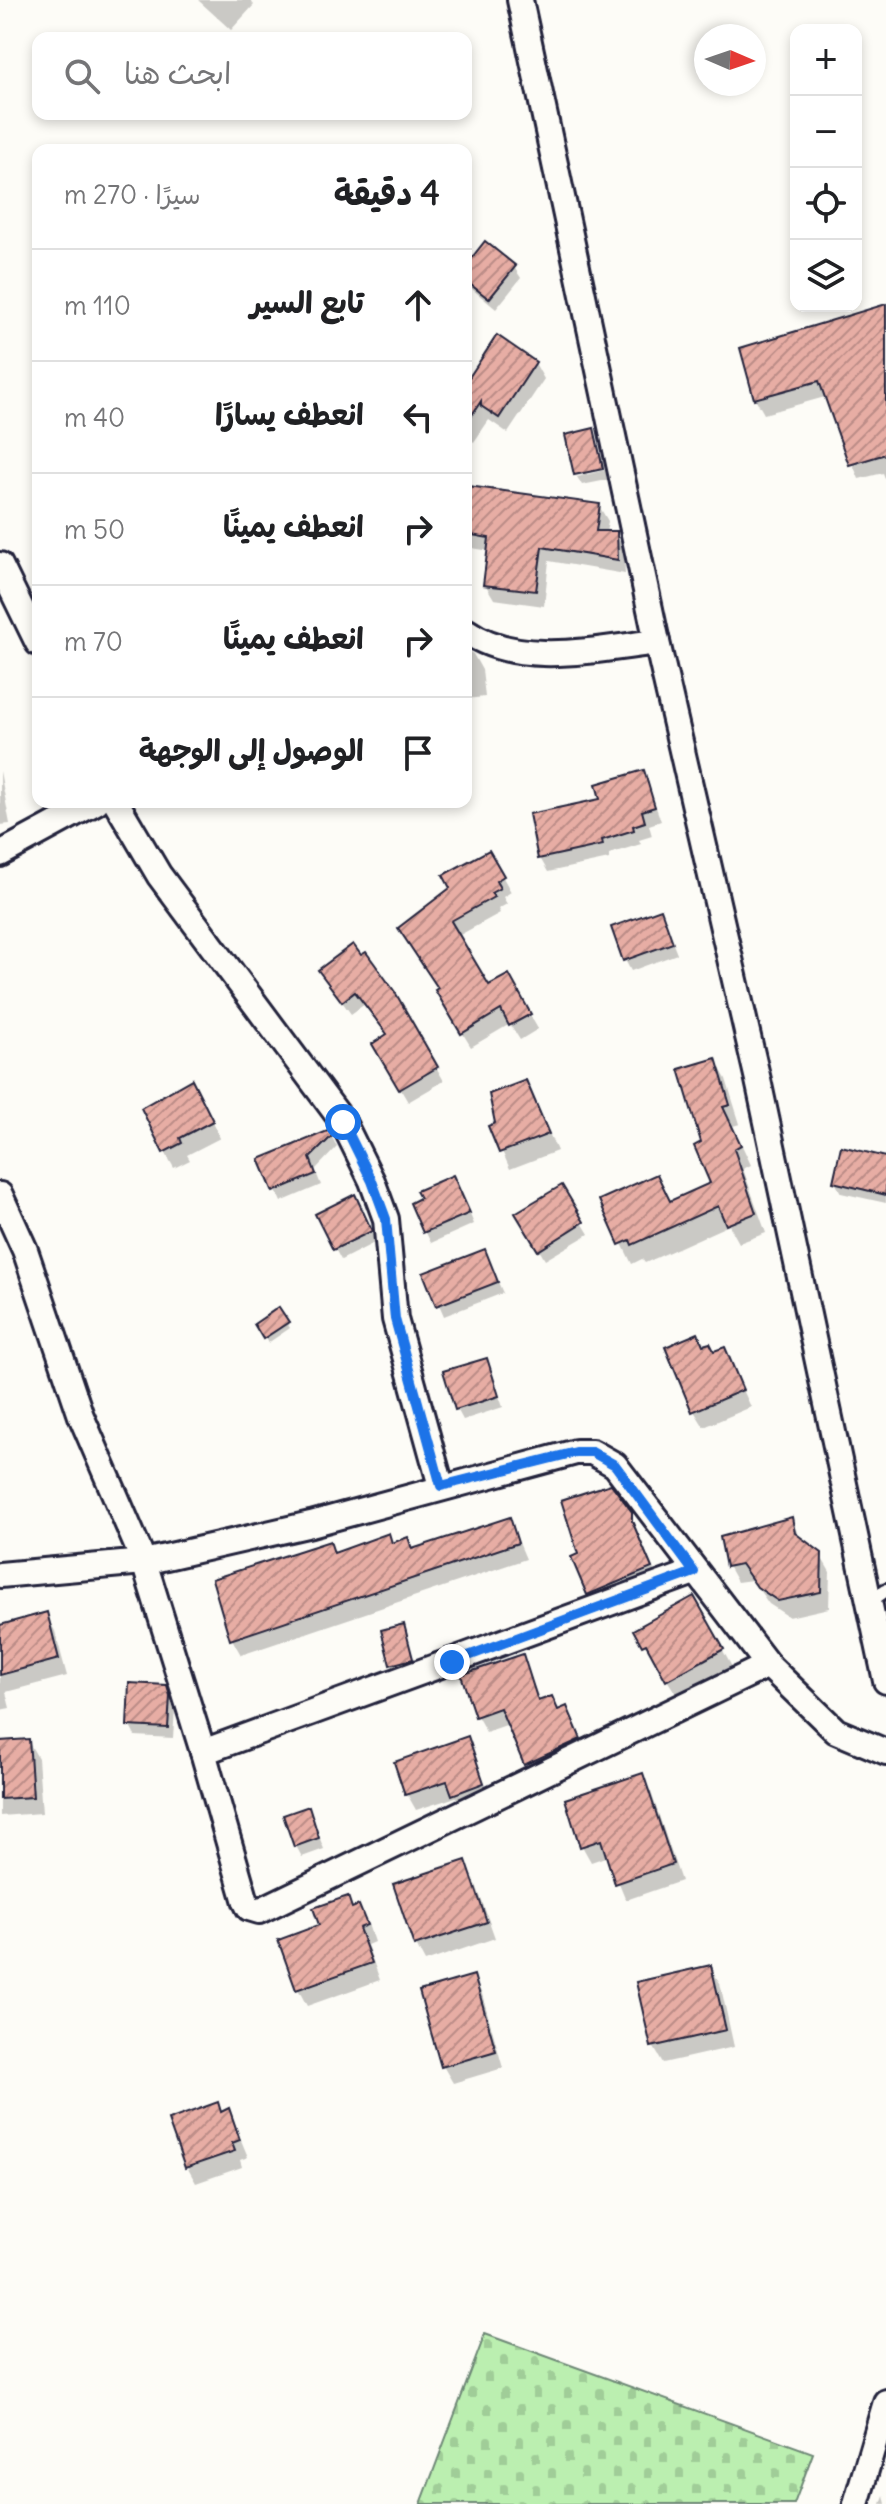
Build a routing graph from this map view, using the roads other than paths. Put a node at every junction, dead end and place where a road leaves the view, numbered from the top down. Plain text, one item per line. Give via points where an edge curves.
1 (520, 0) edge
2 (0, 565) edge
3 (32, 631) edge
4 (472, 635) edge
5 (657, 642) junction
6 (85, 808) edge
7 (120, 808) edge
8 (0, 854) edge
9 (0, 1195) edge
10 (441, 1486) junction
11 (144, 1562) junction
12 (694, 1572) junction
13 (0, 1575) edge
14 (878, 1596) edge
15 (768, 1665) junction
16 (886, 1681) edge
17 (203, 1752) junction
18 (886, 1752) edge
19 (886, 2402) edge
20 (882, 2439) edge
21 (856, 2504) edge

1 - 5 street
2 - 3 street
4 - 5 street via 506,649 562,652
5 - 14 street
6 - 8 street
7 - 10 street via 159,875 343,1122 372,1181 388,1233 395,1319
9 - 11 street via 25,1250 81,1416
10 - 11 street via 311,1524
10 - 12 street via 592,1452 615,1465
11 - 13 street
11 - 17 street
12 - 15 street
12 - 17 street
14 - 16 street
15 - 17 street via 259,1911 246,1902
15 - 18 street via 836,1731
19 - 20 street
20 - 21 street

